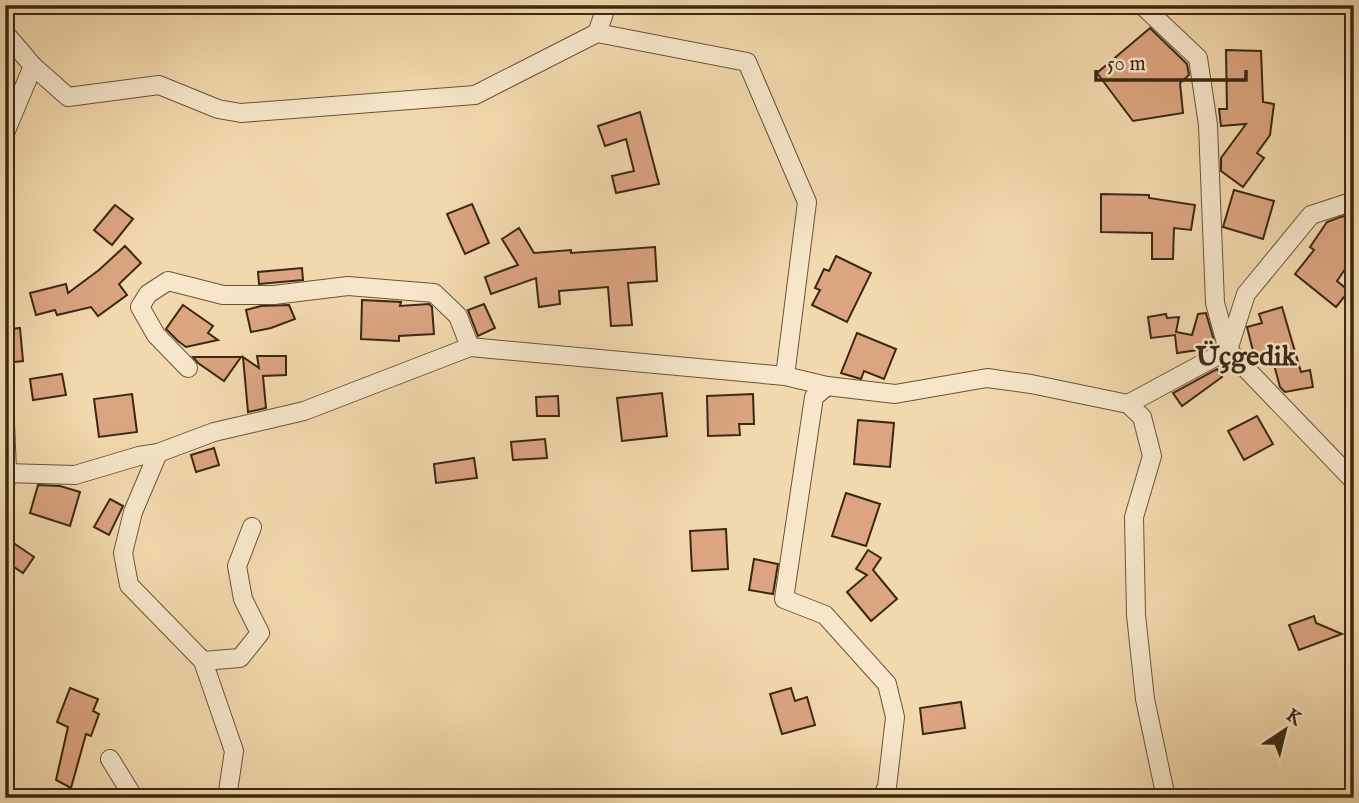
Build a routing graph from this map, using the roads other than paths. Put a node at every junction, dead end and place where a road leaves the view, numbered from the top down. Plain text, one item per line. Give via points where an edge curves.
1 (607, 5) edge
2 (1142, 5) edge
3 (5, 33) edge
4 (597, 33) junction
5 (33, 66) junction
6 (5, 133) edge
7 (1354, 201) edge
8 (470, 347) junction
9 (1228, 350) junction
10 (188, 368) dead end
11 (785, 376) junction
12 (827, 386) junction
13 (1128, 404) junction
14 (5, 422) edge
15 (158, 453) junction
16 (6, 477) edge
17 (1354, 481) edge
18 (252, 527) dead end
19 (203, 661) junction
20 (110, 759) dead end
21 (134, 798) edge
22 (227, 798) edge
23 (881, 798) edge
24 (1166, 798) edge

1 - 4 street
2 - 9 street via 1198,58 1208,125 1215,303
3 - 5 street
4 - 5 street via 475,95 240,113 159,85 68,97
4 - 11 street via 747,62 807,202
5 - 6 street
7 - 9 street via 1311,215 1246,294
8 - 10 street via 458,316 434,293 348,286 274,295 222,295 167,281 148,294 140,307 156,335
8 - 11 street
8 - 15 street via 304,411 214,432
9 - 13 street
9 - 17 street
11 - 12 street
12 - 13 street via 895,394 987,378
12 - 23 street via 814,397 784,599 825,615 887,684 895,717 887,787
13 - 24 street via 1142,417 1152,456 1134,517 1136,615 1145,699
14 - 16 street
15 - 16 street via 75,475
15 - 19 street via 133,512 122,554 129,584
18 - 19 street via 237,566 243,599 260,633 240,658
19 - 22 street via 234,751
20 - 21 street

